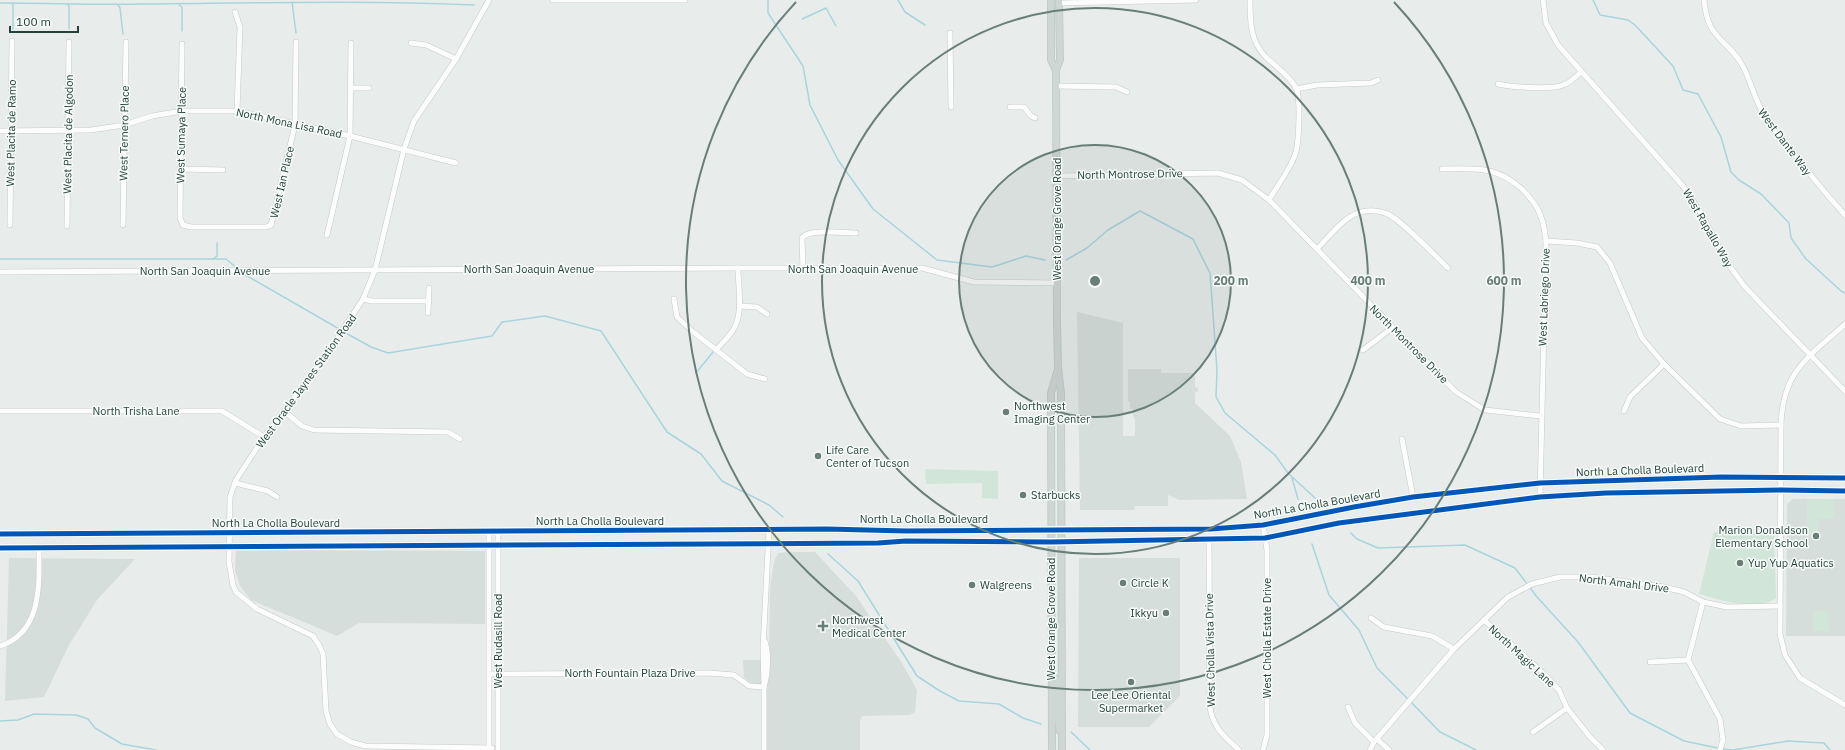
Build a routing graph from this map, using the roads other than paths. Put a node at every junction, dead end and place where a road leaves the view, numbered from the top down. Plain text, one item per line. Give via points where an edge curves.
1 (489, 0) edge
2 (553, 0) edge
3 (685, 0) edge
4 (1051, 0) edge
5 (1196, 0) edge
6 (1250, 0) edge
7 (1543, 0) edge
8 (1704, 0) edge
9 (1060, 1) edge
10 (235, 12) dead end
11 (950, 33) dead end
12 (12, 41) dead end
13 (69, 42) dead end
14 (126, 42) dead end
15 (296, 42) dead end
16 (351, 43) dead end
17 (182, 44) dead end
18 (411, 44) dead end
19 (456, 59) junction
20 (1056, 70) junction
21 (1581, 72) junction
22 (1378, 80) dead end
23 (1498, 84) dead end
24 (1056, 86) junction
25 (351, 88) junction
26 (369, 88) dead end
27 (1296, 89) junction
28 (1127, 92) dead end
29 (951, 107) dead end
30 (1010, 107) dead end
31 (182, 111) junction
32 (237, 111) junction
33 (1035, 118) dead end
34 (124, 125) junction
35 (295, 125) junction
36 (0, 131) edge
37 (12, 131) junction
38 (67, 131) junction
39 (350, 136) junction
40 (404, 149) junction
41 (456, 163) dead end
42 (1442, 169) dead end
43 (181, 170) junction
44 (223, 170) dead end
45 (1057, 176) junction
46 (1269, 200) junction
47 (1845, 215) edge
48 (10, 225) dead end
49 (123, 225) dead end
50 (67, 226) dead end
51 (182, 227) joint
52 (856, 233) dead end
53 (327, 235) dead end
54 (1546, 241) junction
55 (1317, 250) junction
56 (738, 268) junction
57 (1448, 268) dead end
58 (374, 270) junction
59 (803, 270) junction
60 (0, 272) edge
61 (1056, 283) junction
62 (429, 288) dead end
63 (363, 299) junction
64 (674, 299) dead end
65 (429, 301) junction
66 (739, 306) junction
67 (428, 313) dead end
68 (767, 314) dead end
69 (1845, 324) edge
70 (1392, 328) junction
71 (717, 349) junction
72 (1363, 350) dead end
73 (1810, 356) junction
74 (1664, 364) junction
75 (1058, 368) junction
76 (765, 380) dead end
77 (1845, 391) edge
78 (0, 410) edge
79 (284, 411) junction
80 (1624, 411) dead end
81 (1541, 416) junction
82 (1781, 425) junction
83 (264, 437) junction
84 (460, 439) dead end
85 (1402, 439) dead end
86 (1782, 477) junction
87 (1845, 478) edge
88 (235, 483) junction
89 (1540, 483) junction
90 (1782, 490) junction
91 (1845, 491) edge
92 (278, 497) dead end
93 (1413, 497) junction
94 (1540, 497) junction
95 (1263, 525) junction
96 (769, 530) junction
97 (1050, 530) junction
98 (1062, 530) junction
99 (489, 532) junction
100 (498, 532) junction
101 (229, 533) junction
102 (0, 534) edge
103 (1265, 538) junction
104 (1209, 540) junction
105 (1051, 542) junction
106 (1062, 542) junction
107 (769, 544) junction
108 (489, 545) junction
109 (498, 545) junction
110 (229, 546) junction
111 (38, 547) junction
112 (0, 548) edge
113 (1703, 602) junction
114 (1780, 606) junction
115 (1371, 618) dead end
116 (1484, 620) junction
117 (0, 646) edge
118 (1454, 649) junction
119 (1688, 660) junction
120 (1650, 662) dead end
121 (495, 674) junction
122 (1051, 677) junction
123 (764, 687) junction
124 (1845, 705) edge
125 (1348, 707) dead end
126 (1567, 708) junction
127 (1533, 732) dead end
128 (1062, 736) junction
129 (1376, 741) junction
130 (490, 748) edge
131 (498, 750) edge
132 (764, 750) edge
133 (1052, 750) edge
134 (1062, 750) edge
135 (1238, 750) edge
136 (1263, 750) edge
137 (1370, 750) edge
138 (1390, 750) edge
139 (1603, 750) edge
140 (1720, 750) edge

1 - 19 street, West Oracle Jaynes Station Road
2 - 3 street
4 - 20 main road, West Orange Grove Road via 1051,60
5 - 9 street
6 - 27 street via 1250,22 1255,43 1265,57 1280,68
7 - 21 street, West Rapallo Way via 1545,19 1551,36
8 - 47 street, West Dante Way via 1709,26 1742,65 1755,99 1766,118 1821,189
9 - 20 main road, West Orange Grove Road via 1060,60
10 - 32 street via 240,27
11 - 29 street
12 - 37 street, West Placita de Ramo
13 - 38 street, West Placita de Algodon
14 - 34 street, West Ternero Place
15 - 35 street, West Ian Place
16 - 25 street
17 - 31 street, West Sumaya Place
18 - 19 street via 426,45
19 - 40 street, West Oracle Jaynes Station Road via 414,121
20 - 24 main road, West Orange Grove Road
21 - 23 street via 1570,82 1559,86 1515,88
21 - 73 street, West Rapallo Way via 1683,186 1702,215 1726,261 1745,287
22 - 27 street via 1371,83 1317,85
24 - 28 street via 1116,87
24 - 45 main road, West Orange Grove Road
25 - 26 street
25 - 39 street
27 - 46 street via 1299,117 1295,154
30 - 33 street via 1024,108
31 - 32 street, North Mona Lisa Road
31 - 34 street, North Mona Lisa Road via 152,116
31 - 43 street, West Sumaya Place
32 - 35 street, North Mona Lisa Road
34 - 38 street, North Mona Lisa Road
34 - 49 street, West Ternero Place
35 - 39 street, North Mona Lisa Road
35 - 51 street, West Ian Place via 272,226
36 - 37 street, North Mona Lisa Road
37 - 38 street, North Mona Lisa Road
37 - 48 street, West Placita de Ramo
38 - 50 street, West Placita de Algodon
39 - 40 street, North Mona Lisa Road
39 - 53 street
40 - 41 street, North Mona Lisa Road
40 - 58 street, West Oracle Jaynes Station Road
42 - 54 street, West Labriego Drive via 1473,169 1503,174 1531,197 1541,216
43 - 44 street
43 - 51 street, West Sumaya Place
45 - 46 street, North Montrose Drive via 1218,173 1242,180
45 - 61 main road, West Orange Grove Road
46 - 55 street, North Montrose Drive
52 - 59 street via 811,232 804,235
54 - 74 street via 1597,247 1610,263 1642,338
54 - 81 street, West Labriego Drive
55 - 57 street via 1349,217 1375,210 1387,213 1397,220
55 - 70 street, North Montrose Drive
56 - 58 street, North San Joaquin Avenue
56 - 59 street, North San Joaquin Avenue
56 - 66 street
58 - 60 street, North San Joaquin Avenue
58 - 63 street, West Oracle Jaynes Station Road
59 - 61 street, North San Joaquin Avenue via 922,268 974,282
61 - 75 main road, West Orange Grove Road
62 - 65 street
63 - 65 street
63 - 79 street, West Oracle Jaynes Station Road via 326,356
64 - 71 street via 677,317
65 - 67 street
66 - 68 street via 757,307
66 - 71 street via 733,330
69 - 73 street
70 - 72 street
70 - 81 street, North Montrose Drive via 1456,392 1485,410
71 - 76 street via 747,374
73 - 77 street, West Rapallo Way
73 - 82 street via 1798,366 1786,389
74 - 80 street via 1630,398
74 - 82 street via 1720,419 1742,426
75 - 97 main road, West Orange Grove Road via 1051,393
75 - 98 main road, West Orange Grove Road via 1061,393
78 - 83 street, North Trisha Lane via 222,411
79 - 83 street, West Oracle Jaynes Station Road
79 - 84 street via 302,426 314,430 448,432
81 - 89 street, West Labriego Drive
82 - 86 street
83 - 88 street, West Oracle Jaynes Station Road
85 - 93 street
86 - 87 main road, North La Cholla Boulevard
86 - 89 main road, North La Cholla Boulevard
86 - 90 street
88 - 92 street via 256,486
88 - 101 street, West Oracle Jaynes Station Road via 230,497
89 - 93 main road, North La Cholla Boulevard
89 - 94 street, West Labriego Drive
90 - 91 main road, North La Cholla Boulevard
90 - 94 main road, North La Cholla Boulevard via 1606,493
90 - 114 street
93 - 95 main road, North La Cholla Boulevard
94 - 103 main road, North La Cholla Boulevard via 1339,523
95 - 98 main road, North La Cholla Boulevard via 1211,529
95 - 103 street, West Cholla Estate Drive
96 - 97 main road, North La Cholla Boulevard
96 - 100 main road, North La Cholla Boulevard
96 - 107 street
97 - 98 main road, North La Cholla Boulevard
97 - 105 main road, West Orange Grove Road
98 - 106 main road, West Orange Grove Road
99 - 100 main road, North La Cholla Boulevard
99 - 101 main road, North La Cholla Boulevard
99 - 108 street, West Rudasill Road
100 - 109 street, West Rudasill Road
101 - 102 main road, North La Cholla Boulevard
101 - 110 street, West Oracle Jaynes Station Road
103 - 104 main road, North La Cholla Boulevard
103 - 136 street, West Cholla Estate Drive via 1267,735
104 - 106 main road, North La Cholla Boulevard
104 - 135 street, West Cholla Vista Drive via 1211,718 1217,729
105 - 106 main road, North La Cholla Boulevard
105 - 107 main road, North La Cholla Boulevard via 906,541
105 - 122 main road, West Orange Grove Road
106 - 128 main road, West Orange Grove Road
107 - 109 main road, North La Cholla Boulevard
107 - 123 street via 763,657
108 - 109 main road, North La Cholla Boulevard
108 - 110 main road, North La Cholla Boulevard
108 - 130 street, West Rudasill Road
109 - 121 street, West Rudasill Road
110 - 111 main road, North La Cholla Boulevard
110 - 130 street, West Oracle Jaynes Station Road via 230,572 236,592 257,609 313,636 319,644 323,654 326,712 337,734 365,746
111 - 112 main road, North La Cholla Boulevard
111 - 117 street via 38,598 33,615 22,631 8,643
113 - 114 street, North Amahl Drive via 1727,607
113 - 116 street, North Amahl Drive via 1684,592 1664,587 1591,577 1560,577 1532,584 1508,597
113 - 119 street
114 - 124 street via 1780,634 1785,655 1800,678
115 - 118 street via 1384,627 1432,636
116 - 118 street, North Amahl Drive
116 - 126 street, North Magic Lane via 1542,672 1558,690
118 - 129 street, North Amahl Drive
119 - 120 street
119 - 140 street via 1720,719 1723,740
121 - 123 street, North Fountain Plaza Drive via 730,674 749,686
121 - 131 street, West Rudasill Road
122 - 128 main road via 1057,681 1057,714
122 - 133 main road, West Orange Grove Road
123 - 132 street
125 - 129 street via 1355,723
126 - 127 street
126 - 139 street, North Magic Lane
128 - 134 main road, West Orange Grove Road
129 - 137 street, North Amahl Drive
129 - 138 street

